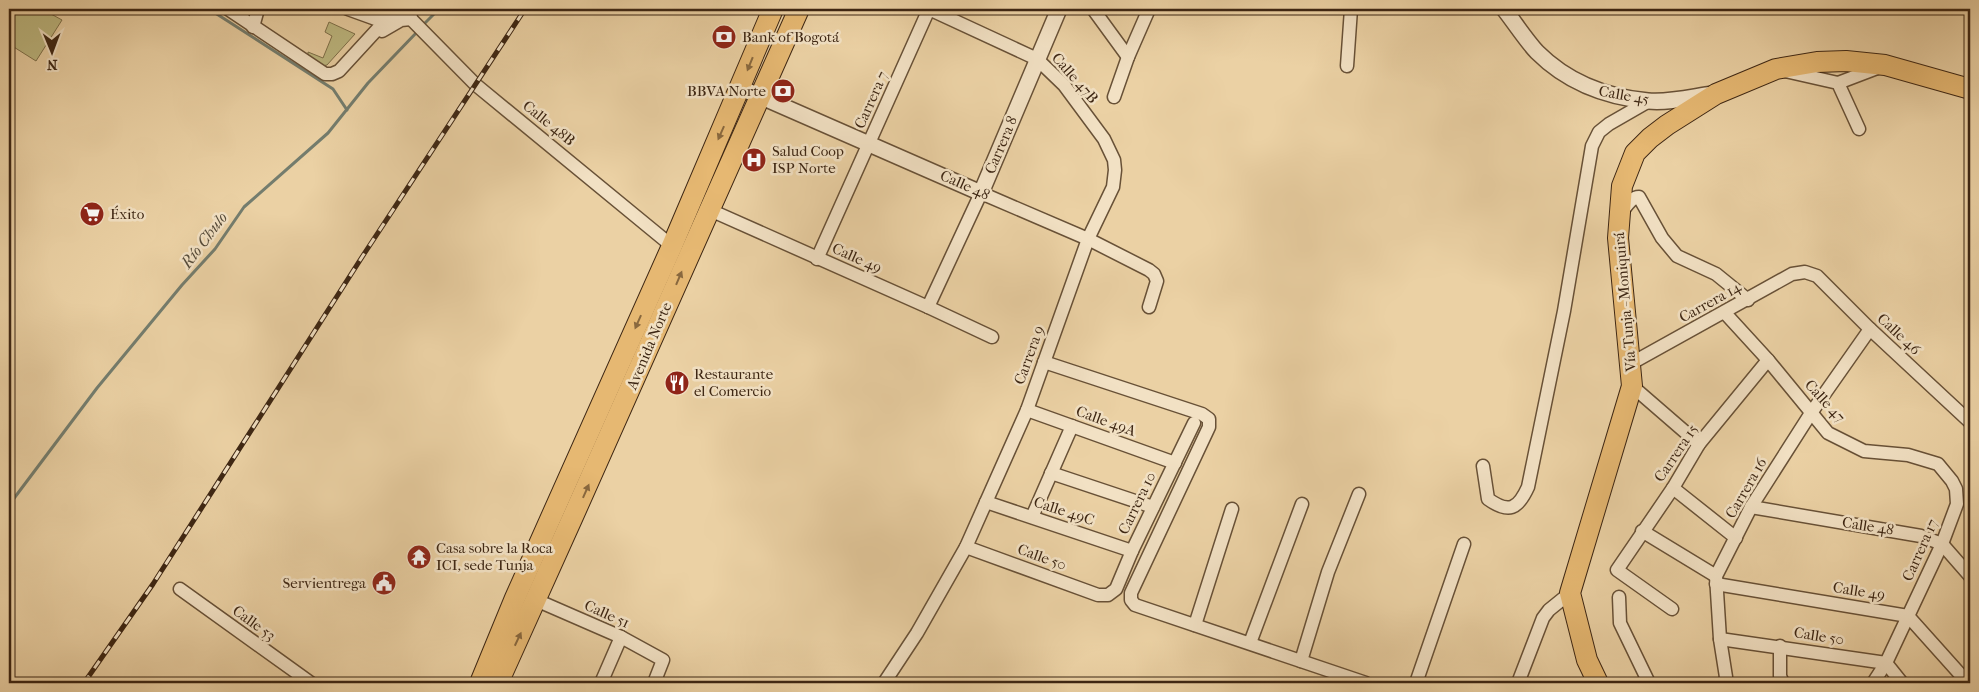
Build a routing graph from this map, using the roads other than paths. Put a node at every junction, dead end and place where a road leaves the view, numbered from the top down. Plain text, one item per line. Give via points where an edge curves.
1 (228, 9) edge
2 (258, 9) edge
3 (348, 9) edge
4 (396, 9) edge
5 (773, 9) edge
6 (799, 9) edge
7 (929, 9) edge
8 (1059, 9) edge
9 (1093, 9) edge
10 (1149, 9) edge
11 (1351, 9) edge
12 (1504, 9) edge
13 (411, 14) edge
14 (384, 22) junction
15 (253, 26) junction
16 (1128, 57) junction
17 (1037, 59) junction
18 (1885, 65) junction
19 (1347, 66) dead end
20 (1776, 69) junction
21 (340, 70) junction
22 (1838, 83) junction
23 (741, 88) junction
24 (1970, 89) edge
25 (1716, 94) junction
26 (760, 96) junction
27 (1114, 97) dead end
28 (1649, 101) junction
29 (1859, 129) dead end
30 (870, 143) junction
31 (1115, 170) joint
32 (981, 193) junction
33 (710, 210) junction
34 (1620, 214) junction
35 (1088, 239) junction
36 (672, 246) junction
37 (817, 259) junction
38 (1805, 272) joint
39 (1748, 300) junction
40 (1149, 306) dead end
41 (928, 307) junction
42 (1725, 313) junction
43 (1870, 329) junction
44 (992, 337) dead end
45 (1768, 360) junction
46 (1044, 362) junction
47 (1630, 364) junction
48 (1632, 386) junction
49 (1027, 410) junction
50 (1811, 413) junction
51 (1970, 422) edge
52 (1194, 423) dead end
53 (1072, 426) junction
54 (1699, 444) junction
55 (1175, 463) junction
56 (1483, 466) dead end
57 (1051, 473) junction
58 (1952, 481) joint
59 (1672, 488) junction
60 (1359, 494) dead end
61 (986, 502) junction
62 (1302, 504) dead end
63 (1153, 507) junction
64 (1751, 507) junction
65 (1232, 509) dead end
66 (1032, 517) junction
67 (1642, 531) junction
68 (1736, 538) junction
69 (1464, 544) dead end
70 (1942, 544) junction
71 (966, 547) junction
72 (1132, 550) junction
73 (1970, 576) edge
74 (1716, 580) junction
75 (180, 588) dead end
76 (1570, 593) junction
77 (1108, 595) joint
78 (1619, 597) dead end
79 (536, 600) junction
80 (1672, 609) dead end
81 (1908, 616) junction
82 (1195, 625) junction
83 (621, 637) junction
84 (1720, 638) junction
85 (1250, 644) junction
86 (1780, 646) junction
87 (1301, 661) junction
88 (1886, 663) junction
89 (1726, 681) edge
90 (311, 683) edge
91 (494, 683) edge
92 (601, 683) edge
93 (654, 683) edge
94 (884, 683) edge
95 (1366, 683) edge
96 (1416, 683) edge
97 (1518, 683) edge
98 (1598, 683) edge
99 (1649, 683) edge
100 (1783, 683) edge
101 (1873, 683) edge
102 (1902, 683) edge
103 (1968, 683) edge

1 - 15 street
2 - 15 street
3 - 14 street
4 - 14 street
5 -> 23 main road, Avenida Norte
6 - 26 main road, Avenida Norte
7 - 17 street, Calle 47B
7 - 30 street, Carrera 7
8 - 17 street, Carrera 8
9 - 16 street
10 - 16 street
11 - 19 street
12 - 28 street, Calle 45 via 1537,52 1563,73 1609,95
13 - 21 street, Calle 48B via 383,30 356,59
13 - 36 street, Calle 48B via 476,85
14 - 21 street
15 - 21 street via 325,74
16 - 27 street
17 - 31 street, Calle 47B via 1064,85 1104,139
17 - 32 street, Carrera 8
18 - 20 main road, Vía Tunja - Moniquirá via 1817,62
18 - 22 street
18 - 24 main road, Vía Tunja - Moniquirá
20 - 22 street
20 - 25 main road, Vía Tunja - Moniquirá
22 - 29 street
23 - 26 street, Calle 48
23 -> 36 main road, Avenida Norte
25 - 28 street, Calle 45
25 - 34 main road, Vía Tunja - Moniquirá via 1667,125 1636,153 1622,186
26 - 30 street, Calle 48
26 - 33 main road, Avenida Norte
28 - 56 street via 1604,128 1592,146 1564,311 1528,487 1517,506 1498,507 1488,499
30 - 32 street, Calle 48
30 - 37 street, Carrera 7
31 - 35 street, Carrera 9 via 1113,187
32 - 35 street, Calle 48
32 - 41 street, Carrera 8
33 - 37 street, Calle 49
79 -> 33 main road, Avenida Norte
34 - 39 street via 1630,201 1639,197 1662,238 1677,256 1716,274
34 - 47 main road, Vía Tunja - Moniquirá via 1618,238
35 - 40 street, Calle 48 via 1154,274 1157,280
35 - 46 street, Carrera 9
36 -> 91 main road, Avenida Norte via 515,598
37 - 41 street, Calle 49
38 - 39 street, Carrera 14 via 1792,274
38 - 43 street, Calle 46 via 1817,276
39 - 42 street, Carrera 14
41 - 44 street, Calle 49
42 - 45 street, Calle 47
42 - 47 street, Carrera 14
43 - 50 street, Carrera 16
43 - 51 street, Calle 46
45 - 50 street, Calle 47
45 - 54 street, Carrera 15
46 - 49 street, Carrera 9
46 - 82 street via 1209,419 1209,427 1131,593 1135,604
47 - 48 main road, Vía Tunja - Moniquirá
48 - 54 street
48 - 76 main road, Vía Tunja - Moniquirá
49 - 53 street, Calle 49A
49 - 61 street, Carrera 9
50 - 58 street, Calle 47 via 1828,433 1845,442 1864,451 1908,455 1938,464
50 - 64 street, Carrera 16
52 - 55 street, Carrera 10
53 - 55 street, Calle 49A
53 - 57 street
54 - 59 street, Carrera 15
55 - 63 street, Carrera 10
57 - 63 street
57 - 66 street
58 - 70 street, Carrera 17 via 1957,504
59 - 67 street, Carrera 15
59 - 68 street
60 - 87 street via 1328,572
61 - 66 street, Calle 49C
61 - 71 street, Carrera 9
62 - 85 street
63 - 72 street, Carrera 10
64 - 68 street, Carrera 16
64 - 70 street, Calle 48 via 1912,533
65 - 82 street
66 - 72 street, Calle 49C
67 - 74 street, Calle 49
67 - 80 street, Carrera 15 via 1617,570
68 - 74 street, Carrera 16
69 - 96 street
70 - 73 street, Calle 48
70 - 81 street, Carrera 17
71 - 77 street, Calle 50 via 1098,595
71 - 94 street, Carrera 9 via 918,633
72 - 77 street, Carrera 10 via 1116,589
74 - 81 street, Calle 49
74 - 84 street
75 - 90 street, Calle 53
76 - 97 street via 1543,618
76 - 98 main road via 1587,660
78 - 99 street via 1620,623
79 - 83 street, Calle 51
91 -> 79 main road, Avenida Norte
81 - 88 street, Carrera 17
81 - 103 street
82 - 85 street
83 - 92 street
83 - 93 street, Calle 51 via 663,660
84 - 86 street, Calle 50
84 - 89 street
85 - 87 street
86 - 88 street, Calle 50
86 - 100 street
87 - 95 street
88 - 101 street, Carrera 17
88 - 102 street

